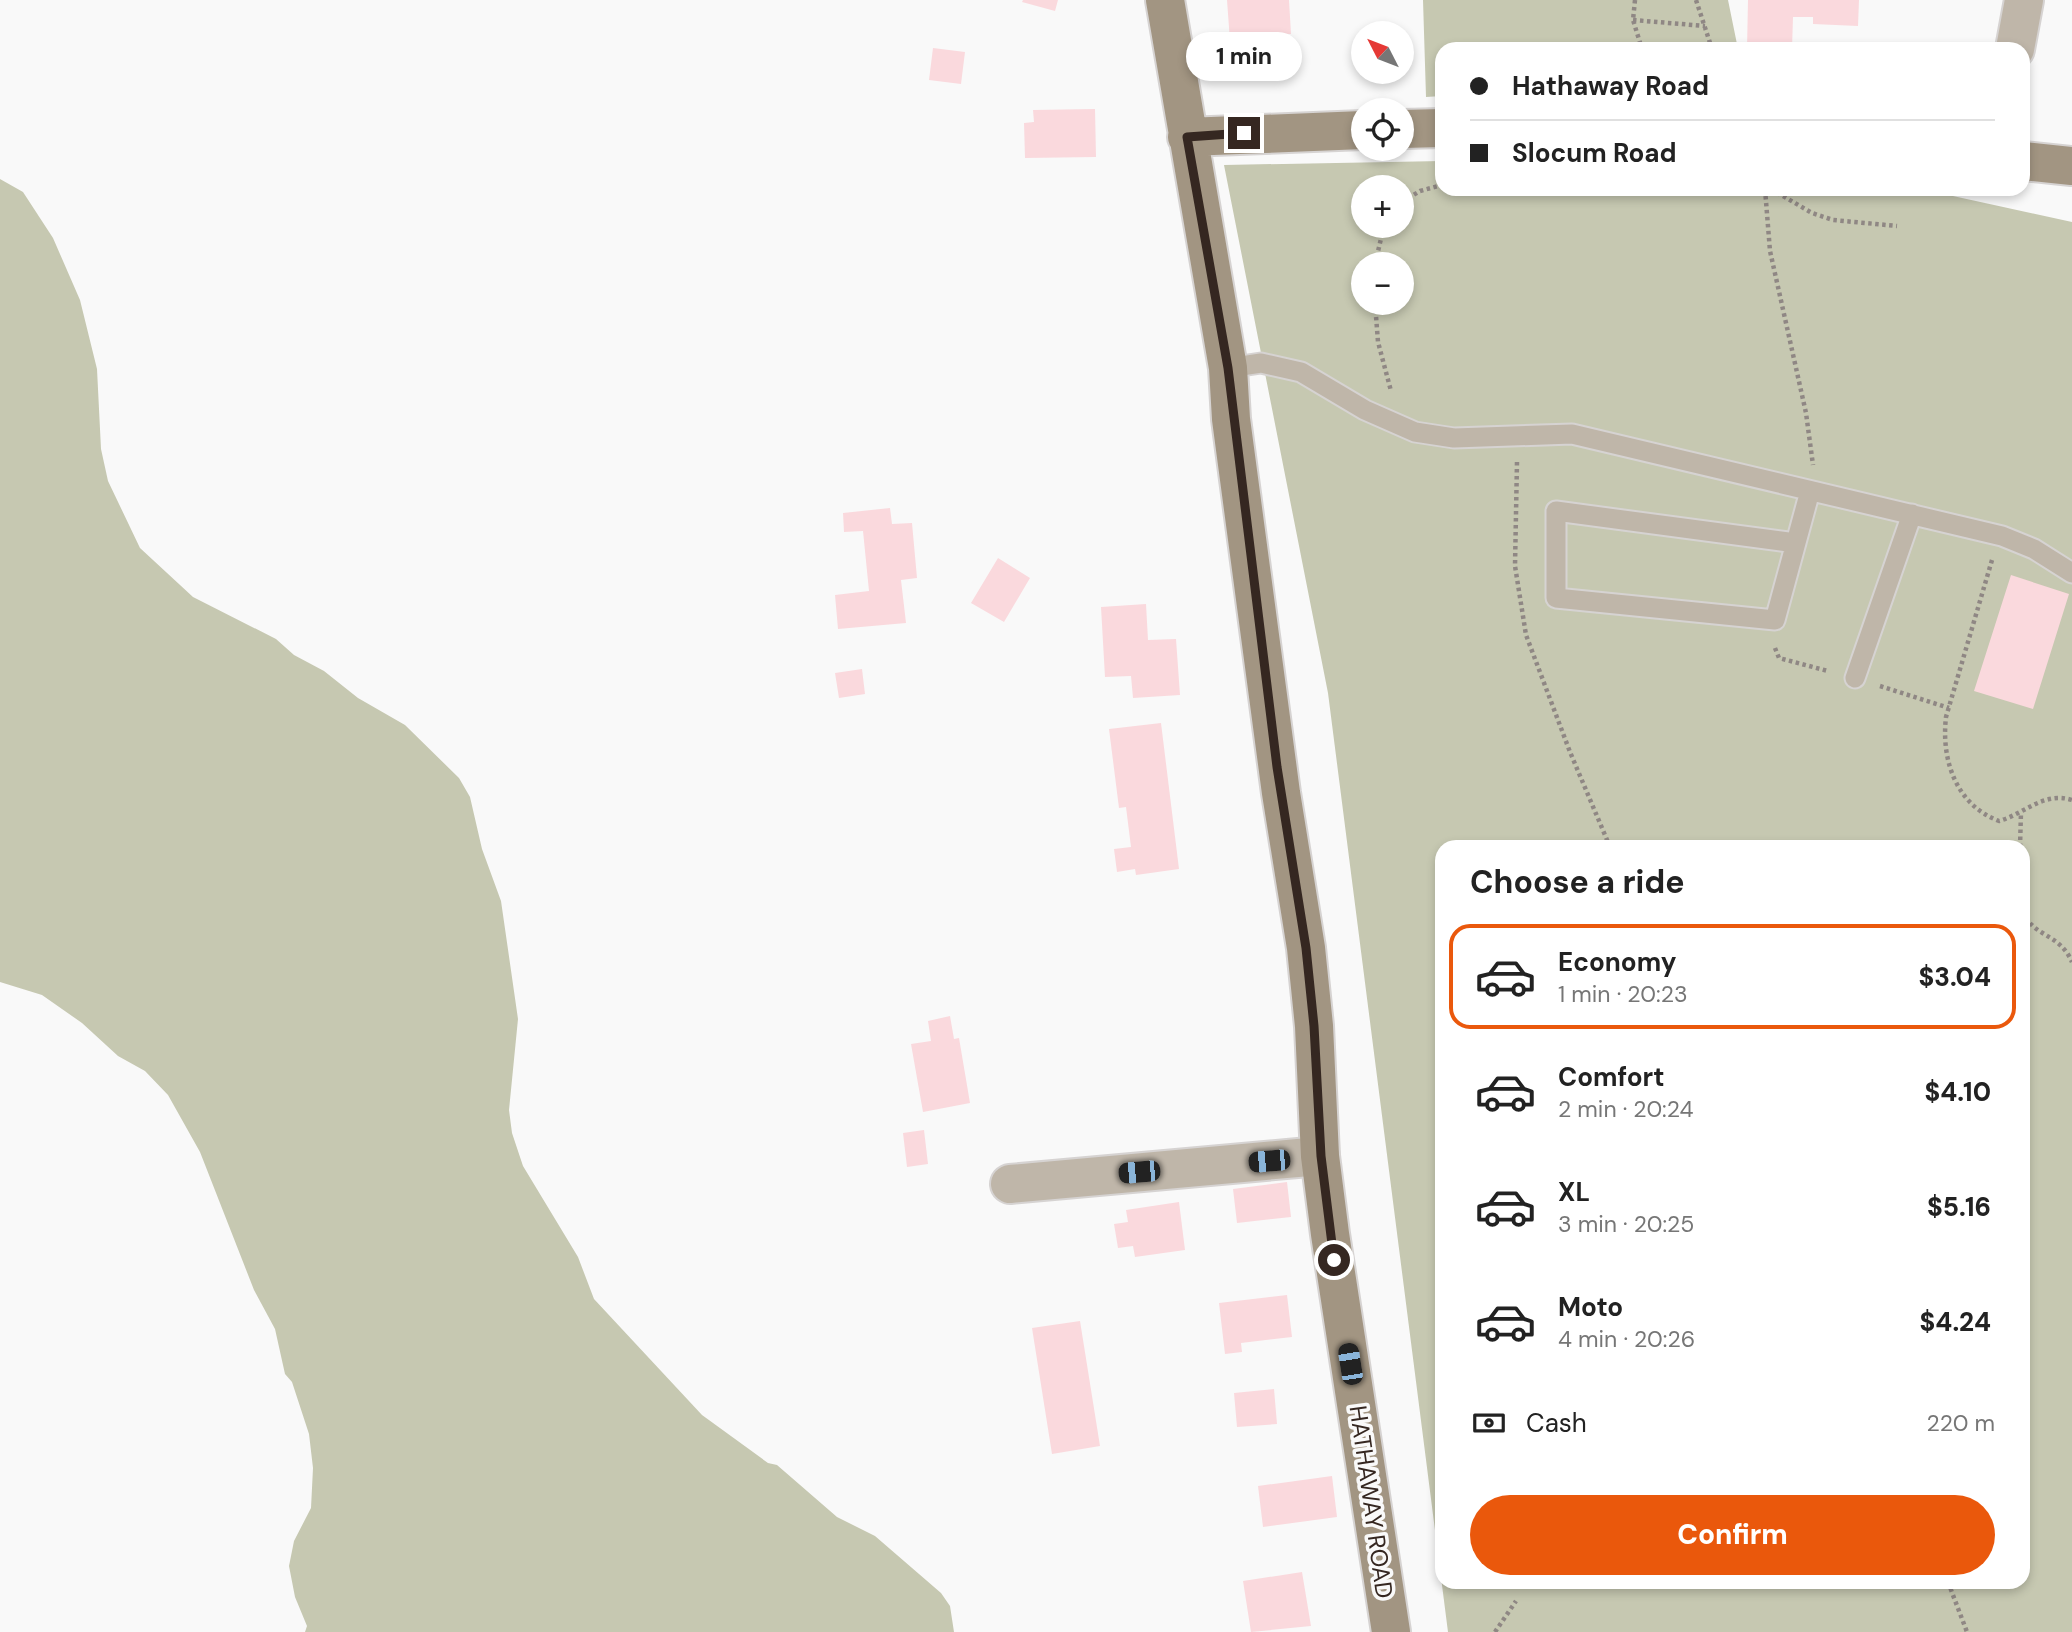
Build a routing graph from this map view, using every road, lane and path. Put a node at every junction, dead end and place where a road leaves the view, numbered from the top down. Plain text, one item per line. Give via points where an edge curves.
1 (1165, 0) edge
2 (1635, 0) edge
3 (1696, 0) edge
4 (2024, 0) edge
5 (1633, 20) junction
6 (1705, 26) junction
7 (1640, 42) edge
8 (1710, 42) edge
9 (2016, 42) edge
10 (1435, 128) edge
11 (1414, 129) edge
12 (1351, 130) edge
13 (1187, 137) junction
14 (2030, 162) edge
15 (2072, 166) edge
16 (1435, 187) edge
17 (1414, 194) edge
18 (1766, 196) edge
19 (1783, 196) edge
20 (1897, 226) dead end
21 (1376, 315) edge
22 (1228, 368) junction
23 (1401, 426) junction
24 (1518, 437) junction
25 (1810, 491) junction
26 (1912, 514) junction
27 (1999, 535) junction
28 (1796, 542) junction
29 (2072, 573) edge
30 (1855, 678) dead end
31 (2072, 800) edge
32 (2021, 812) junction
33 (1607, 840) edge
34 (2020, 840) edge
35 (2030, 922) edge
36 (2072, 962) edge
37 (1321, 1156) junction
38 (1010, 1184) dead end
39 (1951, 1589) edge
40 (1516, 1601) dead end
41 (1391, 1632) edge
42 (1495, 1632) edge
43 (1967, 1632) edge

1 - 13 main road, HATHAWAY ROAD
2 - 5 path
3 - 6 path
4 - 9 street
5 - 6 path
5 - 7 path
6 - 8 path
10 - 11 main road
12 - 13 main road
13 - 22 main road, HATHAWAY ROAD
14 - 15 main road
16 - 17 path
18 - 25 path via 1770,251 1814,455
19 - 20 path via 1833,220
21 - 23 path via 1378,342
22 - 23 lane via 1261,363 1301,372
22 - 37 main road, HATHAWAY ROAD via 1277,767 1307,961
23 - 24 lane via 1454,438
24 - 25 lane via 1572,434
24 - 33 path via 1515,566 1526,635
25 - 26 lane
25 - 28 lane
26 - 27 lane
26 - 30 lane
27 - 29 lane via 2034,549
27 - 32 path via 1944,734 1949,768 1976,810 1999,821
28 - 28 lane via 1775,620 1556,598 1556,511
31 - 32 path via 2055,798
32 - 34 path
35 - 36 path via 2060,943
37 - 38 street
37 - 41 main road, HATHAWAY ROAD
39 - 43 path
40 - 42 path

